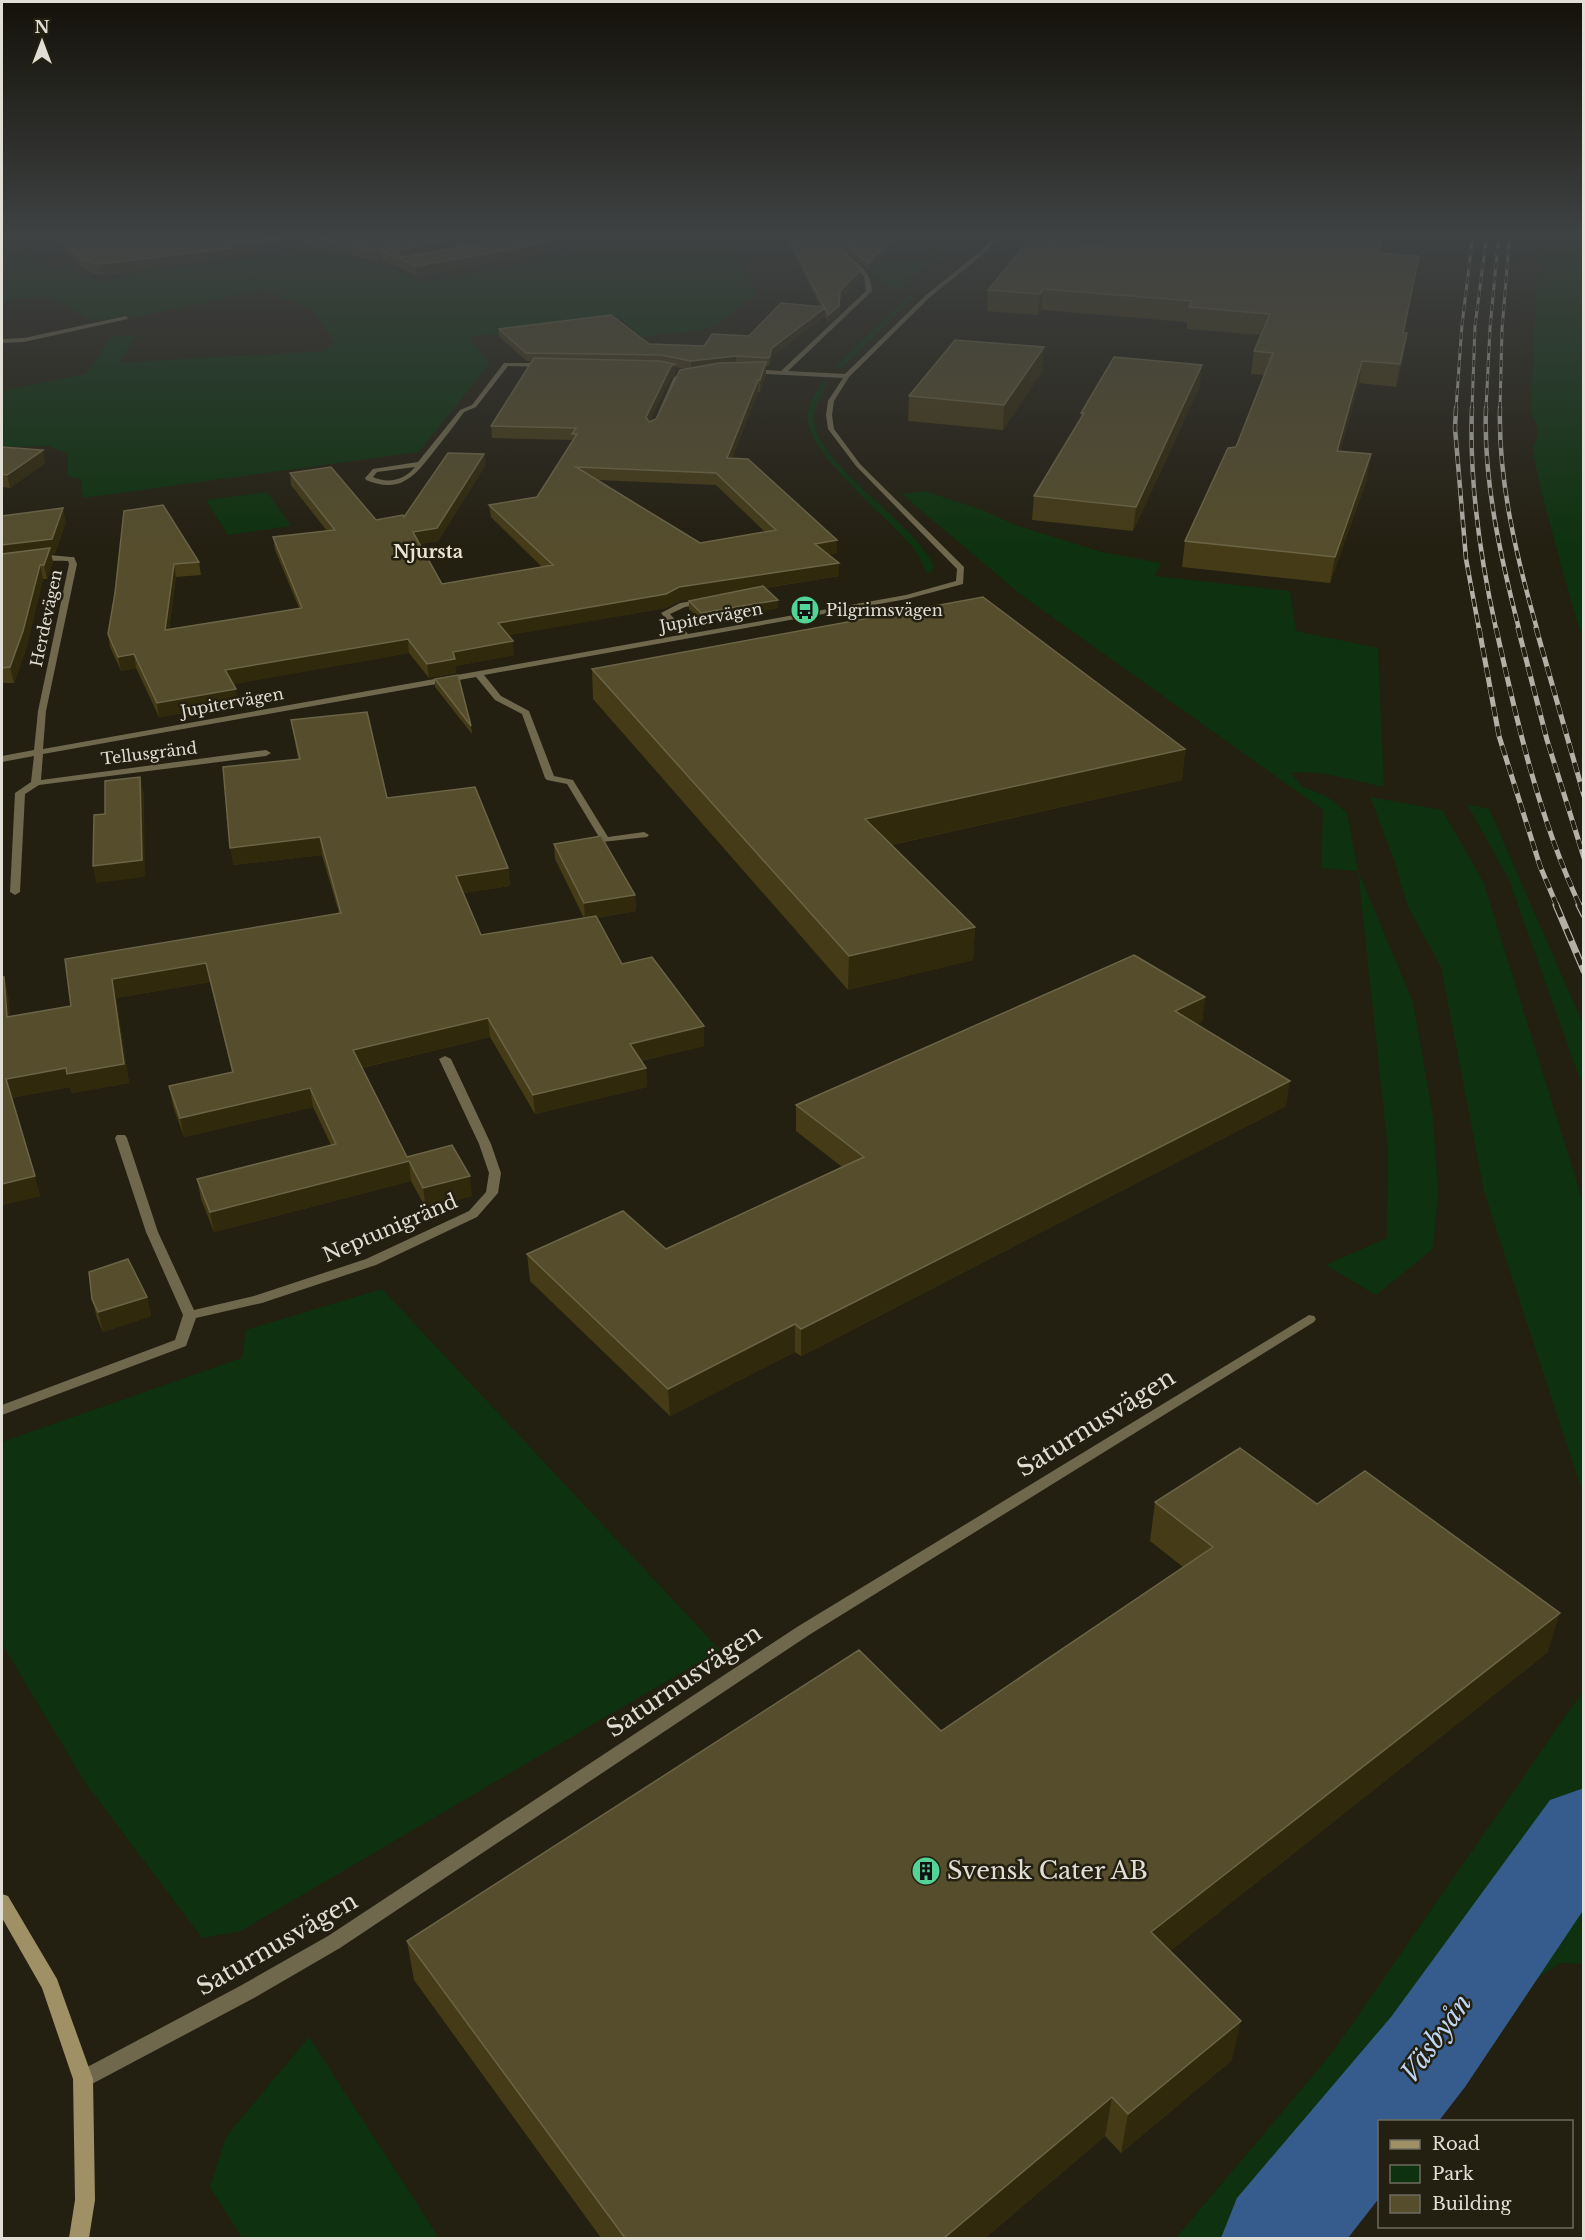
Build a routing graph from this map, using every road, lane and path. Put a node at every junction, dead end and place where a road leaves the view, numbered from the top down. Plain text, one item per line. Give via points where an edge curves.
1 (35, 338) edge
2 (820, 338) edge
3 (886, 338) edge
4 (2, 340) edge
5 (554, 365) edge
6 (670, 370) edge
7 (740, 370) edge
8 (698, 371) edge
9 (784, 371) junction
10 (689, 373) junction
11 (847, 376) junction
12 (656, 419) edge
13 (421, 464) junction
14 (25, 561) edge
15 (715, 599) edge
16 (686, 637) junction
17 (478, 673) junction
18 (38, 752) junction
19 (266, 753) dead end
20 (2, 759) edge
21 (36, 783) junction
22 (644, 835) dead end
23 (15, 892) dead end
24 (445, 1059) dead end
25 (121, 1138) dead end
26 (190, 1314) junction
27 (1309, 1319) dead end
28 (2, 1410) edge
29 (2, 1902) edge
30 (83, 2079) junction
31 (79, 2238) edge

1 - 4 street
2 - 9 street
3 - 11 street, Jupitervägen
5 - 13 street via 506,364 474,406 462,411
6 - 10 street
7 - 9 street
8 - 10 street
9 - 11 street
10 - 12 street via 675,378
11 - 16 street, Jupitervägen via 831,401 831,429 858,465 961,569 960,582 907,597
13 - 13 street via 401,482 379,483 369,478 375,470
14 - 18 street, Herdevägen via 49,557 71,559 73,564 42,711
15 - 16 street via 665,613
16 - 17 street, Jupitervägen
17 - 18 street, Jupitervägen
17 - 22 street via 498,698 526,713 550,778 570,782 605,840
18 - 20 street, Jupitervägen
18 - 21 street
19 - 21 street, Tellusgränd
21 - 23 street via 20,793
24 - 26 street, Neptunigränd via 495,1173 492,1193 474,1214 371,1262 257,1300
25 - 26 street via 152,1232
26 - 28 street via 181,1343
27 - 30 street, Saturnusvägen via 803,1631 334,1942
29 - 30 street via 50,1985
30 - 31 street via 85,2200

